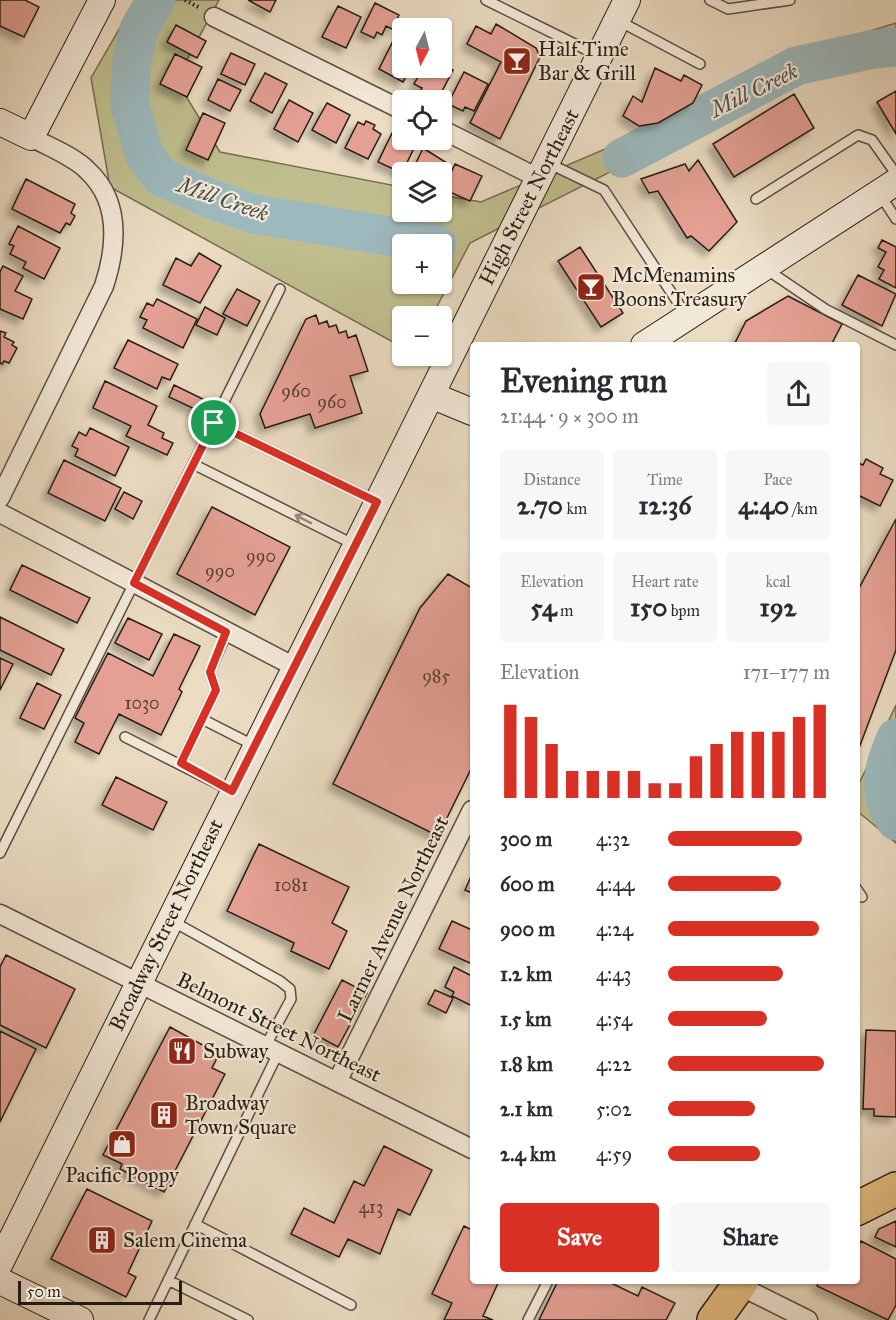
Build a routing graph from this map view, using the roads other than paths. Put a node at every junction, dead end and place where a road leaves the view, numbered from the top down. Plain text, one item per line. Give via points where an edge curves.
1 (102, 0) edge
2 (486, 0) edge
3 (710, 0) edge
4 (784, 0) edge
5 (622, 10) edge
6 (208, 13) road end
7 (599, 56) junction
8 (700, 64) dead end
9 (392, 105) edge
10 (1, 126) edge
11 (452, 133) edge
12 (31, 137) junction
13 (542, 170) junction
14 (896, 174) edge
15 (888, 188) edge
16 (756, 199) dead end
17 (896, 219) edge
18 (765, 267) junction
19 (280, 289) dead end
20 (687, 317) junction
21 (649, 342) edge
22 (896, 345) edge
23 (431, 394) junction
24 (470, 411) edge
25 (214, 423) junction
26 (193, 464) junction
27 (0, 498) edge
28 (377, 502) junction
29 (0, 513) edge
30 (355, 545) junction
31 (134, 583) junction
32 (226, 632) junction
33 (295, 667) junction
34 (202, 719) junction
35 (125, 737) dead end
36 (255, 746) junction
37 (181, 763) junction
38 (232, 791) junction
39 (470, 814) edge
40 (0, 853) edge
41 (860, 894) edge
42 (862, 897) dead end
43 (0, 914) edge
44 (168, 920) junction
45 (138, 982) junction
46 (272, 1048) junction
47 (338, 1080) junction
48 (470, 1148) edge
49 (896, 1189) edge
50 (860, 1207) edge
51 (195, 1224) junction
52 (0, 1263) edge
53 (168, 1280) junction
54 (0, 1281) edge
55 (546, 1284) edge
56 (736, 1284) edge
57 (741, 1284) edge
58 (351, 1305) dead end
59 (80, 1320) edge
60 (149, 1320) edge
61 (248, 1320) edge
62 (528, 1320) edge
63 (714, 1320) edge
64 (808, 1320) edge

1 - 12 main road
2 - 7 lane
3 - 4 lane via 728,9
5 - 7 main road, High Street Northeast
5 - 8 lane
6 - 9 street
7 - 13 main road, High Street Northeast
10 - 12 main road
11 - 13 street
12 - 27 street via 87,170 107,198 116,231 114,257
13 - 20 lane via 604,190
13 - 23 main road, High Street Northeast
14 - 16 lane via 872,140 858,135
15 - 17 lane
15 - 18 main road
18 - 20 main road
18 - 22 lane via 825,309
19 - 25 lane
20 - 21 main road
23 - 24 main road
23 - 28 main road, Broadway Street Northeast
25 - 26 lane
25 - 28 lane
30 -> 26 lane
26 - 31 lane
28 - 30 main road, Broadway Street Northeast
29 - 31 street
30 - 33 main road, Broadway Street Northeast
31 - 32 street
31 - 40 lane
32 - 33 street
32 - 34 lane via 210,672 216,690
33 - 36 main road, Broadway Street Northeast
34 - 36 lane
34 - 37 lane
35 - 37 lane
36 - 38 main road, Broadway Street Northeast
37 - 38 lane
38 - 44 main road, Broadway Street Northeast
39 - 47 street, Larmer Avenue Northeast
41 - 42 lane
43 - 45 street, Belmont Street Northeast
44 - 45 main road, Broadway Street Northeast
44 - 46 lane via 290,989 291,999
45 - 46 street, Belmont Street Northeast
45 - 52 main road, Broadway Street Northeast
46 - 47 street, Belmont Street Northeast
46 - 51 lane
47 - 48 street, Belmont Street Northeast
49 - 50 highway
51 - 53 lane
51 - 58 lane
53 - 60 lane
53 - 61 lane
54 - 59 main road
55 - 62 lane
56 - 63 highway
57 - 64 street

